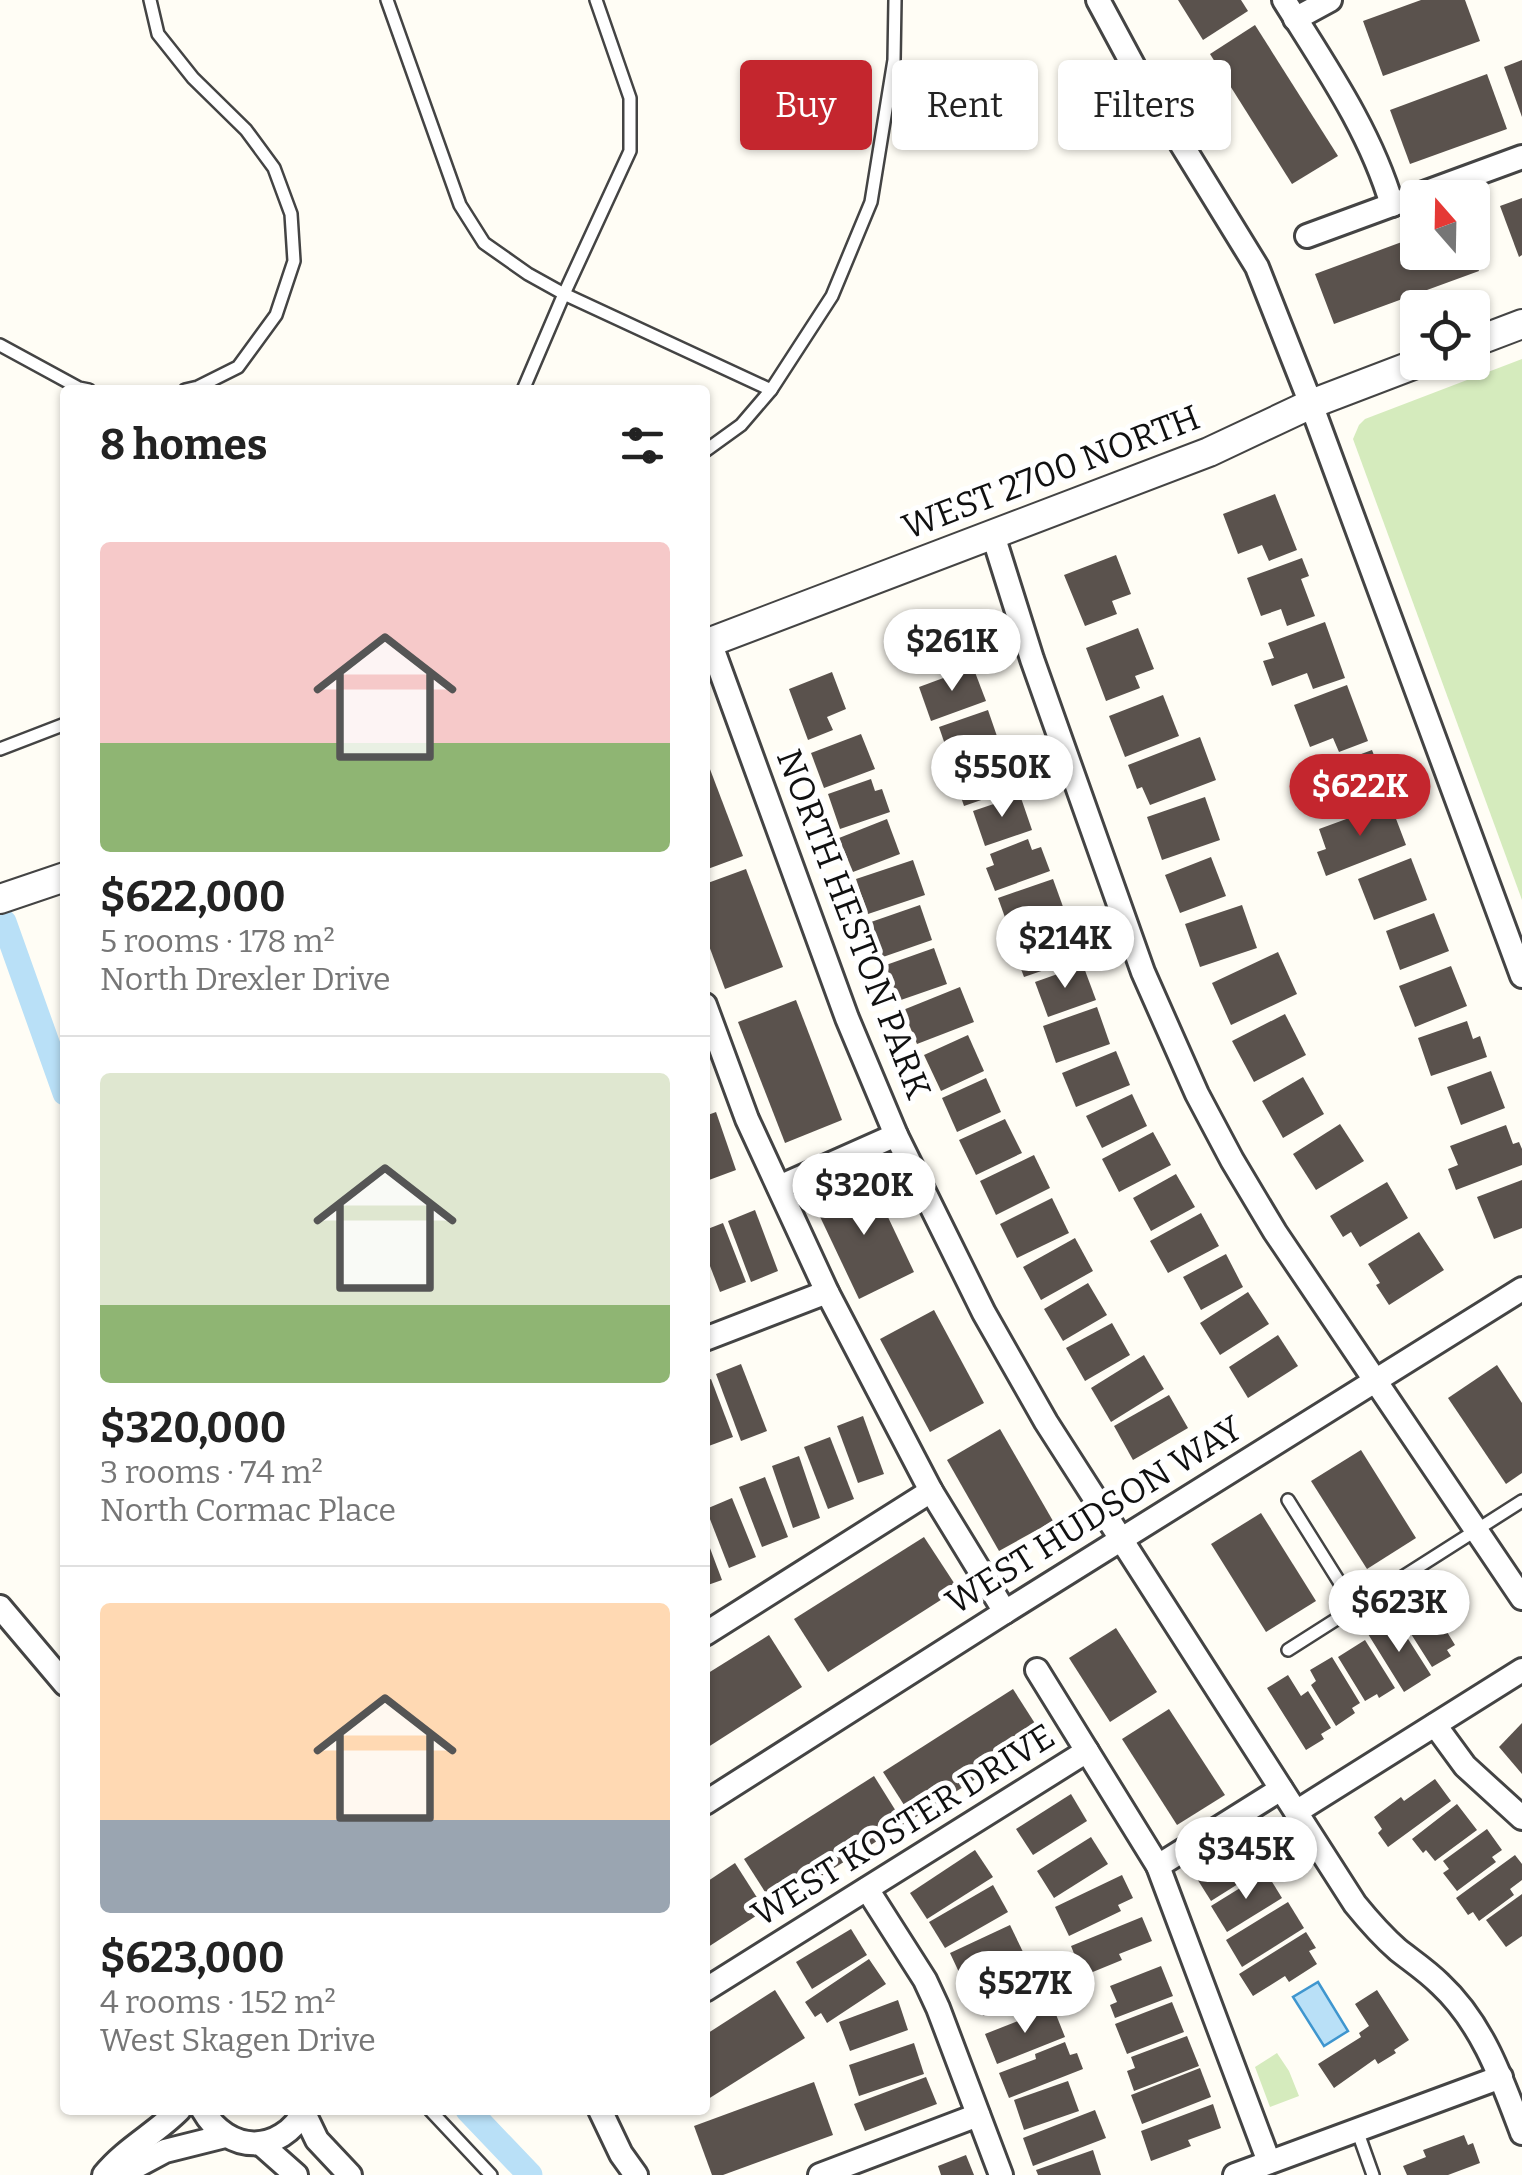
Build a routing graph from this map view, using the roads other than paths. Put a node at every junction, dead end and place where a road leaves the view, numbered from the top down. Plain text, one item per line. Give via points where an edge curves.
1 (150, 0) edge
2 (387, 0) edge
3 (596, 0) edge
4 (895, 0) edge
5 (1098, 0) edge
6 (1330, 0) edge
7 (1290, 9) edge
8 (1522, 157) edge
9 (1392, 205) junction
10 (1307, 236) dead end
11 (564, 294) junction
12 (1522, 324) edge
13 (1490, 336) edge
14 (0, 346) edge
15 (1400, 370) edge
16 (73, 385) edge
17 (202, 385) edge
18 (524, 385) edge
19 (771, 390) junction
20 (1311, 404) junction
21 (710, 447) edge
22 (993, 535) junction
23 (710, 642) edge
24 (710, 648) edge
25 (60, 726) edge
26 (0, 749) edge
27 (60, 879) edge
28 (0, 899) edge
29 (1522, 976) edge
30 (710, 1035) edge
31 (716, 1071) edge
32 (896, 1135) junction
33 (779, 1187) junction
34 (1522, 1288) edge
35 (826, 1292) junction
36 (710, 1337) edge
37 (1376, 1379) junction
38 (931, 1491) junction
39 (1288, 1500) dead end
40 (1522, 1501) edge
41 (1477, 1530) junction
42 (1120, 1540) junction
43 (1522, 1598) edge
44 (0, 1607) edge
45 (1356, 1607) junction
46 (1005, 1612) junction
47 (710, 1631) edge
48 (1288, 1650) dead end
49 (1037, 1670) dead end
50 (1522, 1670) edge
51 (60, 1678) edge
52 (1435, 1724) junction
53 (1087, 1751) junction
54 (1281, 1789) junction
55 (710, 1799) edge
56 (1296, 1812) junction
57 (1522, 1818) edge
58 (1158, 1866) junction
59 (867, 1889) junction
60 (710, 1987) edge
61 (1500, 2077) junction
62 (173, 2115) edge
63 (206, 2115) edge
64 (302, 2115) edge
65 (305, 2115) edge
66 (435, 2115) edge
67 (602, 2115) edge
68 (978, 2115) junction
69 (1357, 2130) junction
70 (1522, 2134) edge
71 (225, 2136) junction
72 (260, 2144) junction
73 (1270, 2162) junction
74 (104, 2175) edge
75 (120, 2175) edge
76 (296, 2175) edge
77 (350, 2175) edge
78 (491, 2175) edge
79 (636, 2175) edge
80 (820, 2175) edge
81 (1001, 2175) edge
82 (1236, 2175) edge
83 (1374, 2175) edge

1 - 17 lane via 158,34 246,130 274,168 291,214 294,261 276,315 238,368
2 - 11 lane via 460,205 484,244
3 - 11 lane via 630,98 630,150
4 - 19 lane via 894,60 871,202 832,296
5 - 20 street via 1256,268
6 - 7 street
7 - 9 street via 1365,132
8 - 9 street
9 - 10 street
11 - 18 lane
11 - 19 lane
12 - 13 street
14 - 16 lane
15 - 20 street, WEST 2700 NORTH
19 - 21 lane via 742,425
20 - 22 street, WEST 2700 NORTH via 1209,452
20 - 29 street
22 - 23 street, WEST 2700 NORTH
22 - 37 street via 1078,794 1166,1028 1275,1232
24 - 32 street, NORTH HESTON PARK
25 - 26 lane
27 - 28 street
30 - 31 street
31 - 33 street
32 - 33 street
32 - 42 street, NORTH HESTON PARK via 984,1313
33 - 35 street
34 - 37 street, WEST HUDSON WAY
35 - 36 street
35 - 38 street
37 - 41 street
37 - 42 street, WEST HUDSON WAY
38 - 46 street
38 - 47 street
39 - 45 lane
40 - 41 lane
41 - 43 street
41 - 45 lane
42 - 46 street, WEST HUDSON WAY
42 - 54 street, NORTH HESTON PARK
44 - 51 street
45 - 48 lane
46 - 55 street, WEST HUDSON WAY
49 - 53 street
50 - 52 street
52 - 56 street
52 - 57 street via 1465,1766
53 - 58 street
53 - 59 street, WEST KOSTER DRIVE
54 - 56 street, NORTH HESTON PARK
54 - 58 street
56 - 61 street, NORTH HESTON PARK via 1372,1924 1460,2006
58 - 73 street
59 - 60 street, WEST KOSTER DRIVE
59 - 68 street via 925,1980
61 - 69 street
61 - 70 street, NORTH HESTON PARK
62 - 74 street
63 - 71 street
64 - 72 street via 293,2128
65 - 77 street via 317,2140
66 - 78 lane
67 - 79 street
68 - 80 street
68 - 81 street
69 - 73 street
69 - 83 lane
71 - 72 street
71 - 75 street via 165,2151
72 - 76 street
73 - 82 street

